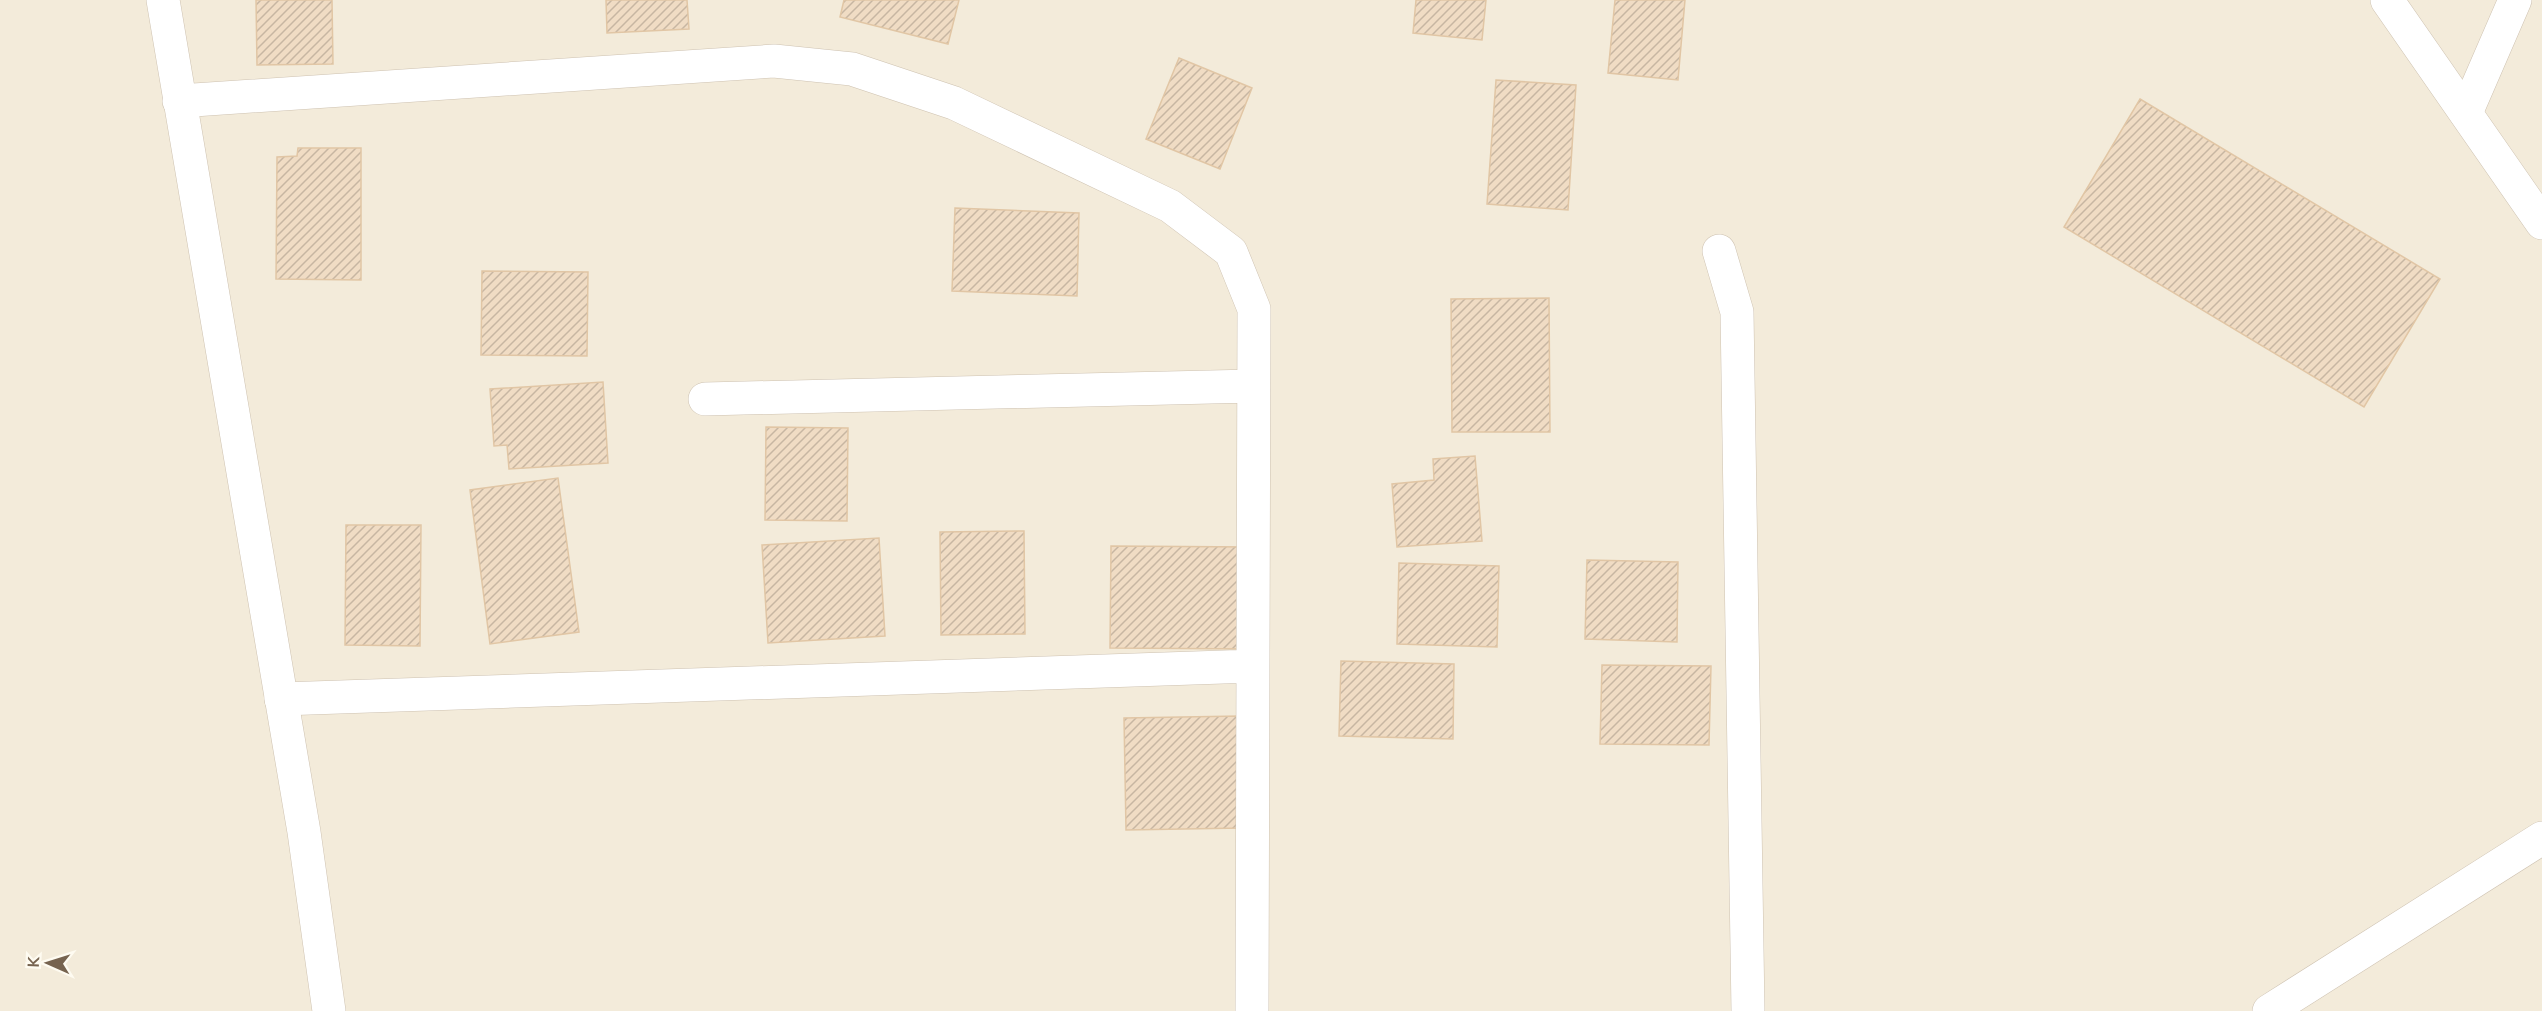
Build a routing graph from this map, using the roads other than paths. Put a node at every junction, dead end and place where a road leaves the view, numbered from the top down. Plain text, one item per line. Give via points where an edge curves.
1 (163, 0) edge
2 (2387, 0) edge
3 (2515, 0) edge
4 (179, 101) junction
5 (2466, 112) junction
6 (2542, 223) edge
7 (1719, 251) dead end
8 (1253, 386) junction
9 (705, 399) dead end
10 (1253, 666) junction
11 (281, 699) junction
12 (2542, 838) edge
13 (329, 1011) edge
14 (1252, 1011) edge
15 (1748, 1011) edge
16 (2269, 1011) edge

1 - 4 street
2 - 5 street
3 - 5 street
4 - 8 street via 774,61 852,69 954,103 1170,206 1231,252 1254,309
4 - 11 street
5 - 6 street
7 - 15 street via 1737,312
8 - 9 street
8 - 10 street
10 - 11 street
10 - 14 street
11 - 13 street
12 - 16 street

